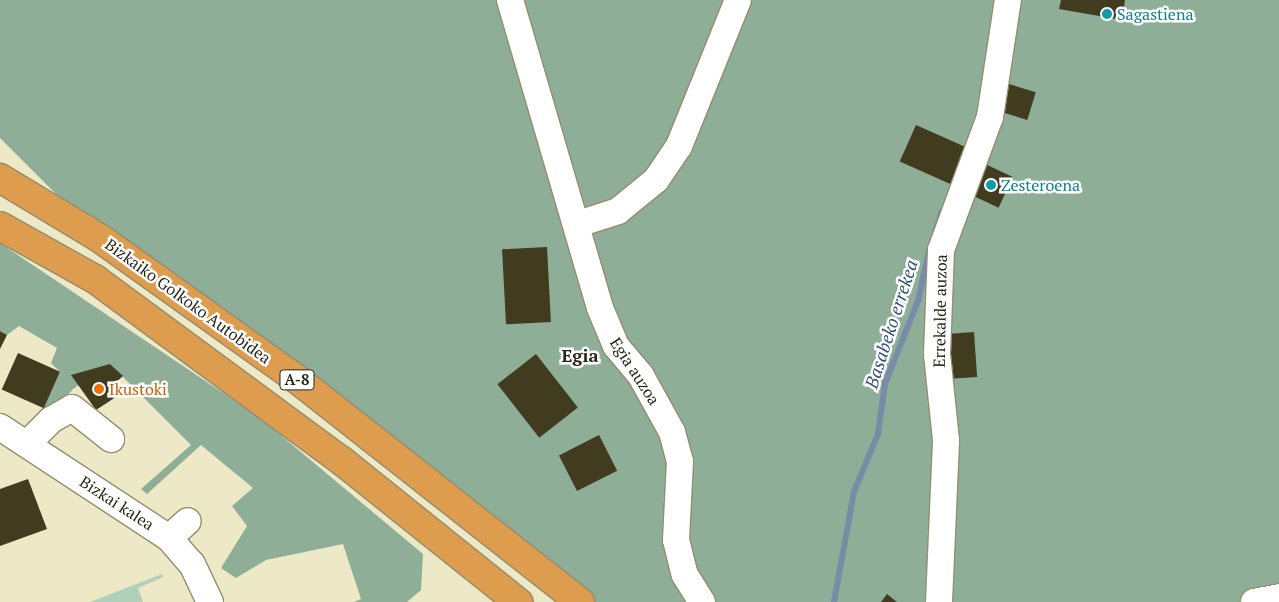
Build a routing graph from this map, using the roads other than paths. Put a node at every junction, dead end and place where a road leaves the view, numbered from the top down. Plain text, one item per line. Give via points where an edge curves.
1 (510, 0) edge
2 (738, 0) edge
3 (1008, 0) edge
4 (0, 178) edge
5 (578, 224) junction
6 (0, 226) edge
7 (0, 427) edge
8 (111, 439) dead end
9 (27, 444) junction
10 (188, 521) dead end
11 (169, 538) junction
12 (1279, 597) edge
13 (210, 602) edge
14 (518, 602) edge
15 (580, 602) edge
16 (702, 602) edge
17 (939, 602) edge
18 (1254, 602) edge

1 - 5 street, Egia auzoa
2 - 5 street via 679,146 656,180 618,210
3 - 17 street, Errekalde auzoa via 990,117 941,250 936,354 946,440
4 - 15 highway, Bizkaiko Golkoko Autobidea / A-8 via 101,239 294,377
5 - 16 street, Egia auzoa via 590,281 616,346 641,376 672,432 680,461 676,540 685,575
6 - 14 highway, A-8 via 95,279 342,461
7 - 9 street, Bizkai kalea
8 - 9 street via 72,408 51,420
9 - 11 street, Bizkai kalea
10 - 11 street
11 - 13 street, Bizkai kalea via 192,564
12 - 18 street

